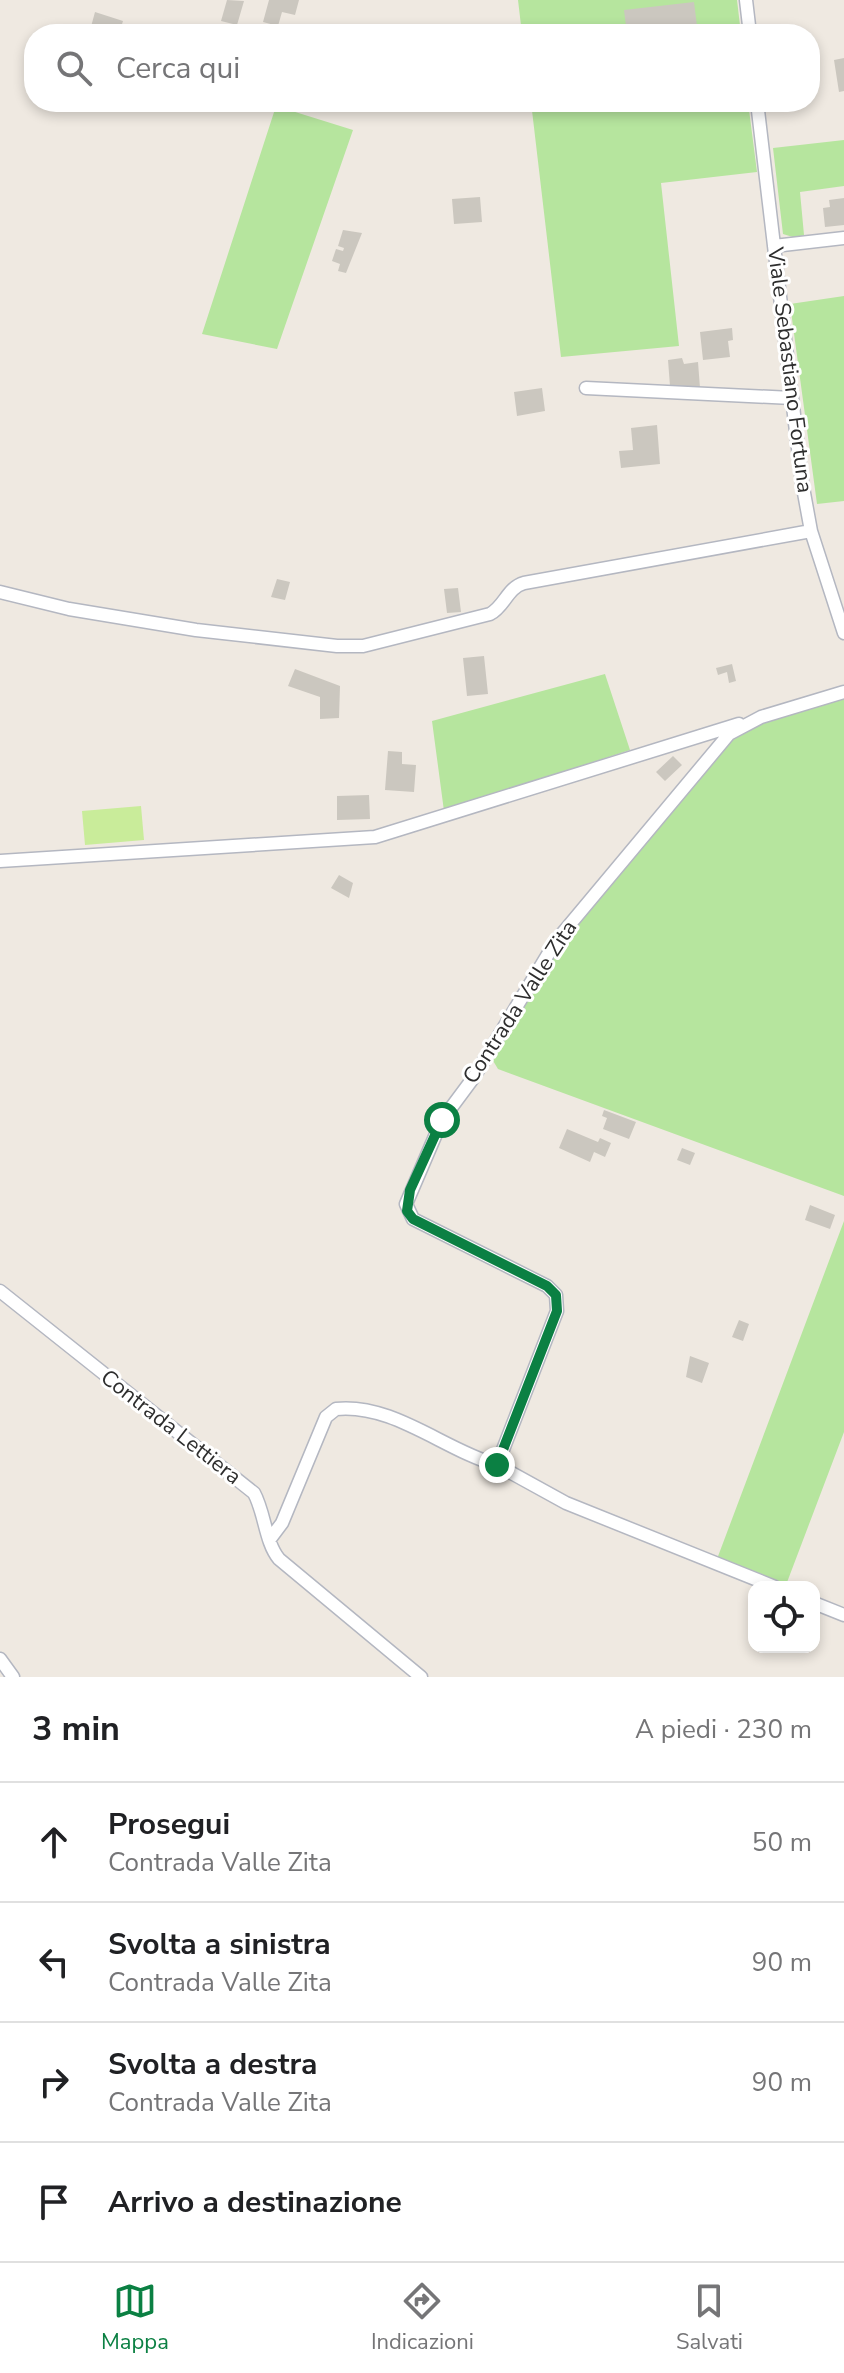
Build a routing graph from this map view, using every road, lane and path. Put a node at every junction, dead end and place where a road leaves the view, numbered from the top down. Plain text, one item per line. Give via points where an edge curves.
1 (746, 0) edge
2 (749, 24) edge
3 (758, 112) edge
4 (844, 238) edge
5 (774, 246) junction
6 (586, 388) dead end
7 (792, 398) junction
8 (811, 531) junction
9 (844, 587) edge
10 (829, 590) junction
11 (0, 592) edge
12 (844, 633) edge
13 (844, 692) edge
14 (742, 724) junction
15 (0, 861) edge
16 (0, 1291) edge
17 (497, 1465) junction
18 (270, 1539) junction
19 (760, 1581) edge
20 (820, 1605) edge
21 (844, 1615) edge
22 (0, 1659) edge
23 (13, 1677) edge
24 (421, 1677) edge

1 - 2 street
3 - 5 street, Viale Sebastiano Fortuna
4 - 5 street
5 - 7 street, Viale Sebastiano Fortuna
6 - 7 street
7 - 8 street, Viale Sebastiano Fortuna
8 - 10 street, Viale Sebastiano Fortuna
8 - 11 street via 524,583 490,614 363,646 196,630
9 - 10 street
10 - 12 street, Viale Sebastiano Fortuna
13 - 14 street, Contrada Valle Zita
14 - 15 street, Contrada Valle Zita via 375,837
14 - 17 street, Contrada Valle Zita via 556,941 442,1120 410,1190 406,1204 413,1219 556,1295 557,1311
16 - 18 street, Contrada Lettiera via 254,1493
17 - 18 street via 401,1422 363,1410 336,1409 326,1417 282,1523
17 - 19 street via 585,1509
18 - 24 street, Contrada Lettiera via 279,1559
20 - 21 street
22 - 23 street

